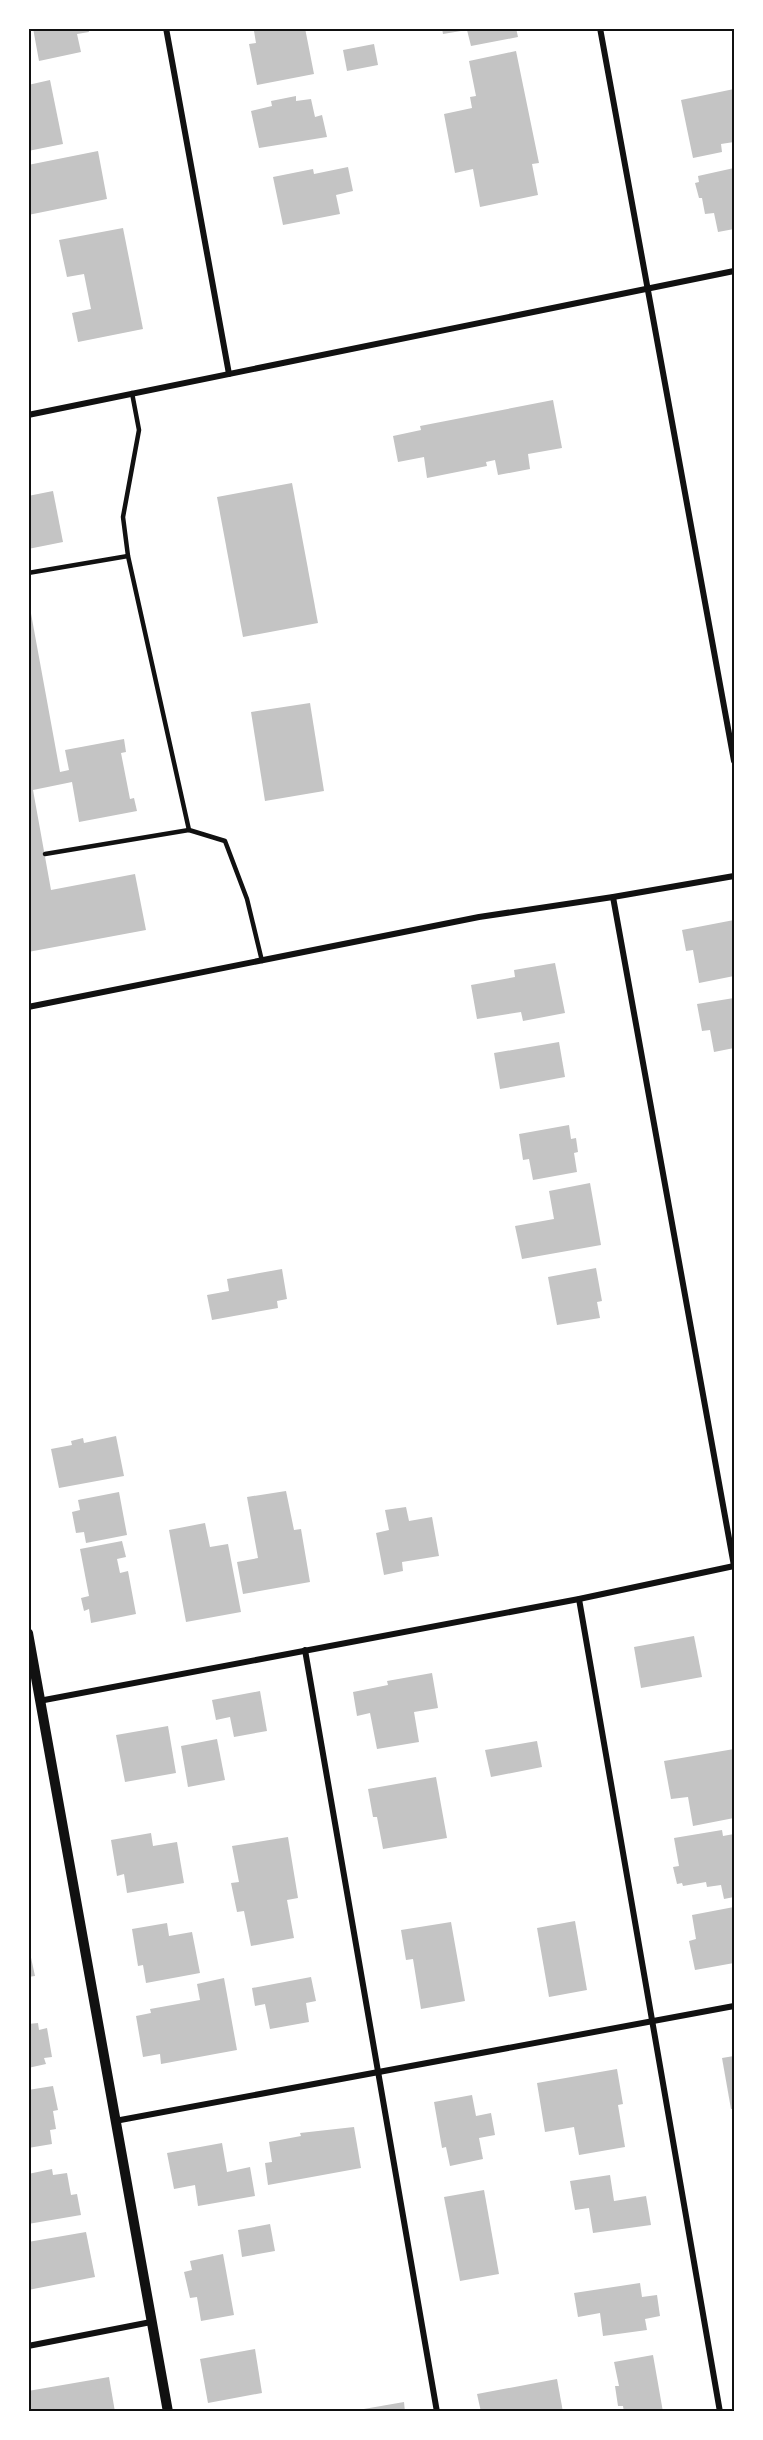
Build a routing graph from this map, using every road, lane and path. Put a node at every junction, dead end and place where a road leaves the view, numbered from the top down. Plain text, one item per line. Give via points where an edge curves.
1 (166, 28) edge
2 (600, 28) edge
3 (735, 271) edge
4 (648, 288) junction
5 (229, 374) junction
6 (132, 393) junction
7 (28, 415) edge
8 (128, 556) junction
9 (28, 573) edge
10 (735, 761) edge
11 (189, 830) junction
12 (45, 854) dead end
13 (735, 876) edge
14 (613, 897) junction
15 (262, 961) junction
16 (28, 1006) edge
17 (734, 1566) edge
18 (579, 1599) junction
19 (28, 1633) edge
20 (304, 1650) junction
21 (39, 1701) junction
22 (735, 2006) edge
23 (652, 2021) junction
24 (378, 2074) junction
25 (115, 2121) junction
26 (151, 2322) junction
27 (28, 2346) edge
28 (168, 2412) edge
29 (437, 2412) edge
30 (720, 2412) edge

1 - 5 street
2 - 4 street
3 - 4 street
4 - 5 street
4 - 10 street
5 - 6 street
6 - 7 street
6 - 8 lane via 139,430 123,517
8 - 9 lane
8 - 11 lane
11 - 12 lane
11 - 15 lane via 225,841 247,899
13 - 14 street
14 - 15 street via 479,917
14 - 17 street
15 - 16 street
17 - 18 street
18 - 20 street
18 - 23 street
19 - 21 street
20 - 21 street
20 - 24 street
21 - 25 street
22 - 23 street
23 - 24 street
23 - 30 street
24 - 25 street
24 - 29 street
25 - 26 street
26 - 27 street
26 - 28 street

